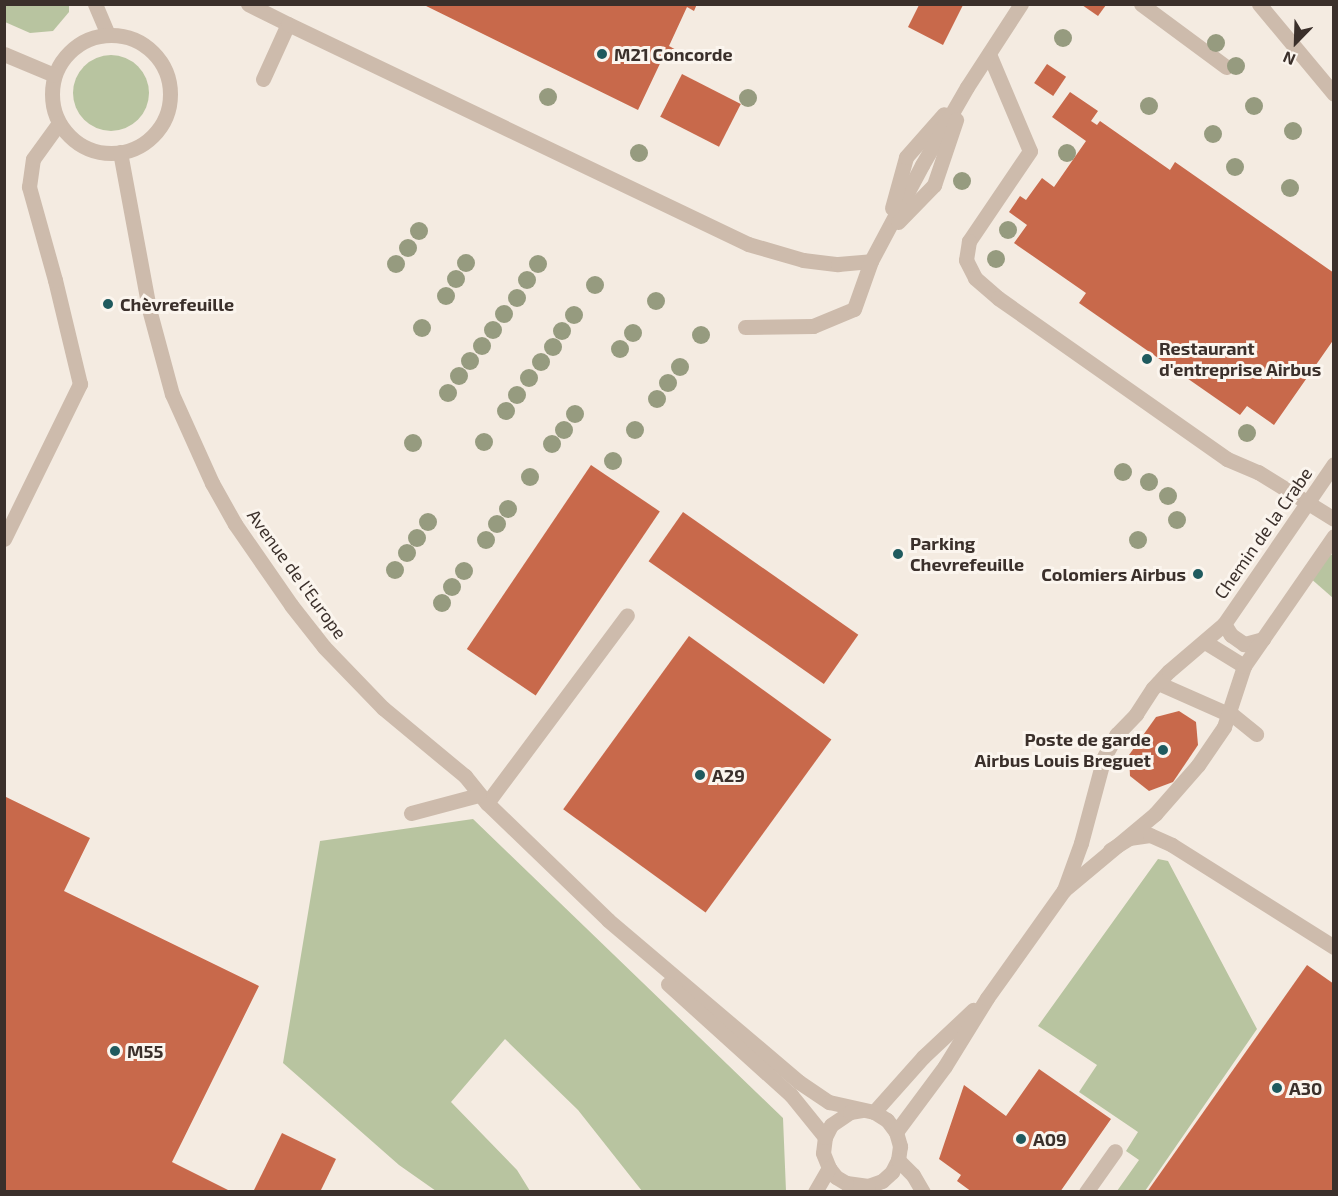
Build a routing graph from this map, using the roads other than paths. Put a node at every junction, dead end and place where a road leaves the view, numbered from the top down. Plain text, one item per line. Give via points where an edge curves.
1 (95, 4) edge
2 (248, 4) edge
3 (1021, 4) edge
4 (1141, 4) edge
5 (1259, 4) edge
6 (288, 24) junction
7 (108, 34) junction
8 (4, 54) edge
9 (989, 54) junction
10 (1226, 67) dead end
11 (54, 75) junction
12 (263, 79) dead end
13 (967, 87) junction
14 (1334, 94) edge
15 (59, 123) junction
16 (120, 153) junction
17 (886, 234) junction
18 (871, 261) junction
19 (745, 327) dead end
20 (1334, 464) edge
21 (1307, 502) junction
22 (1334, 519) edge
23 (1334, 536) edge
24 (4, 539) edge
25 (627, 615) dead end
26 (1224, 624) junction
27 (1263, 639) junction
28 (1205, 642) junction
29 (1244, 666) junction
30 (1158, 683) junction
31 (1229, 713) junction
32 (1256, 734) dead end
33 (483, 799) junction
34 (411, 813) dead end
35 (1110, 850) junction
36 (1064, 890) junction
37 (608, 920) junction
38 (1334, 947) edge
39 (987, 998) junction
40 (868, 1111) junction
41 (896, 1132) junction
42 (825, 1137) junction
43 (1115, 1151) dead end
44 (898, 1160) junction
45 (829, 1168) junction
46 (864, 1189) edge
47 (815, 1191) edge
48 (923, 1191) edge
49 (1086, 1191) edge

1 - 7 street
2 - 6 street
3 - 9 street
4 - 10 street
5 - 14 street
6 - 12 street
6 - 18 street via 748,244 803,260 838,264
7 - 11 street via 75,46 62,58
7 - 16 street via 127,36 158,56 171,90 162,126 150,140
8 - 11 street
9 - 13 street
9 - 21 street via 1030,151 969,241 966,260 975,278 1227,459 1258,472
11 - 15 street via 51,91
13 - 17 street
13 - 17 street via 934,185
13 - 17 street via 906,157
15 - 16 street via 83,147
15 - 24 street via 33,159 29,187 80,384
16 - 33 street, Avenue de l'Europe via 149,309 172,394 218,493 258,559 324,647 383,708 465,776
17 - 18 street
18 - 19 street via 854,309 813,326
20 - 21 street, Chemin de la Crabe
21 - 22 street
21 - 26 street, Chemin de la Crabe
23 - 27 street
25 - 33 street
26 - 27 street, Chemin de la Crabe via 1244,644
26 - 28 street, Chemin de la Crabe
27 - 29 street
28 - 29 street
28 - 30 street, Chemin de la Crabe
29 - 31 street
30 - 31 street
30 - 36 street, Chemin de la Crabe via 1117,734 1104,757
31 - 32 street
31 - 35 street via 1214,744 1172,798
33 - 34 street
33 - 37 street, Avenue de l'Europe
35 - 36 street
35 - 38 street via 1129,838 1150,835
36 - 39 street
37 - 40 street via 799,1082 829,1102
37 - 42 street via 652,969 791,1095
39 - 40 street
39 - 41 street via 945,1066
40 - 41 street via 887,1120
40 - 42 street via 839,1117
41 - 44 street
42 - 45 street via 823,1153
43 - 49 street
44 - 46 street via 882,1181
44 - 48 street
45 - 46 street via 846,1184
45 - 47 street

